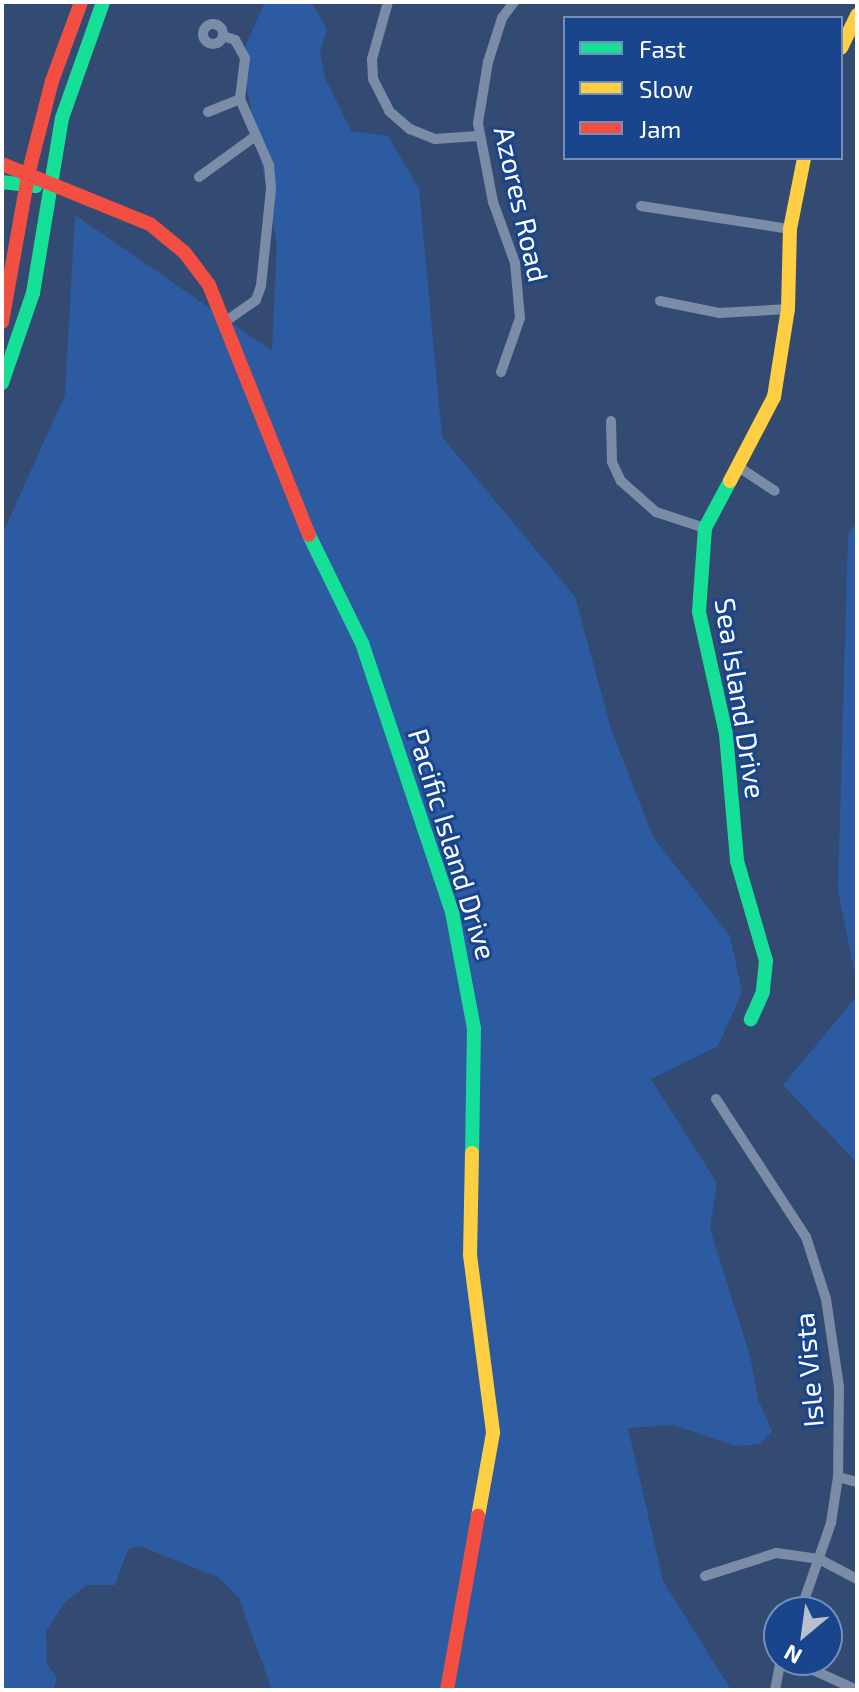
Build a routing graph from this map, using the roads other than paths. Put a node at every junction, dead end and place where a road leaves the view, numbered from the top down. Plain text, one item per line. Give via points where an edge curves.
1 (81, 2) edge
2 (103, 2) edge
3 (388, 2) edge
4 (514, 2) edge
5 (857, 15) edge
6 (223, 36) dead end
7 (843, 44) edge
8 (240, 99) junction
9 (208, 112) dead end
10 (478, 136) junction
11 (254, 137) junction
12 (804, 160) edge
13 (2, 164) edge
14 (29, 171) junction
15 (199, 177) dead end
16 (2, 182) edge
17 (48, 186) junction
18 (26, 187) junction
19 (641, 206) dead end
20 (790, 229) junction
21 (660, 301) dead end
22 (788, 309) junction
23 (226, 321) junction
24 (2, 322) edge
25 (501, 372) dead end
26 (2, 383) edge
27 (611, 421) dead end
28 (737, 466) junction
29 (775, 491) dead end
30 (705, 528) junction
31 (751, 1019) dead end
32 (716, 1099) dead end
33 (838, 1477) junction
34 (857, 1482) edge
35 (819, 1559) junction
36 (705, 1576) dead end
37 (857, 1579) edge
38 (806, 1596) edge
39 (826, 1676) edge
40 (447, 1690) edge
41 (857, 1690) edge

1 - 14 main road via 52,81
2 - 17 main road via 62,118
3 - 10 street via 372,59 373,79 389,111 410,129 435,139
4 - 10 street, Azores Road via 502,18 488,62
5 - 7 main road
6 - 8 street via 235,40 245,58
8 - 9 street
8 - 11 street
10 - 25 street, Azores Road via 515,263 520,318
11 - 15 street
11 - 23 street via 269,165 271,189 261,286 256,300
12 - 20 main road, Sea Island Drive
13 - 14 main road
14 - 17 main road
14 - 18 main road
16 - 18 main road
17 - 18 main road
17 - 23 main road, Pacific Island Drive via 150,224 185,253
17 - 26 main road via 33,293
18 - 24 main road
19 - 20 street
20 - 22 main road, Sea Island Drive
21 - 22 street via 719,313
22 - 28 main road, Sea Island Drive via 774,397
23 - 40 main road, Pacific Island Drive via 285,484 362,643 452,912 471,997 475,1078 470,1255 489,1376 492,1455
27 - 30 street via 612,462 621,481 656,512
28 - 29 street
28 - 30 main road, Sea Island Drive
30 - 31 main road, Sea Island Drive via 699,612 726,734 737,861 766,961 763,992
32 - 33 street, Isle Vista via 806,1237 821,1272 839,1387
33 - 34 street
33 - 35 street, Isle Vista
35 - 36 street via 776,1553
35 - 37 street
35 - 38 street, Isle Vista
39 - 41 street

